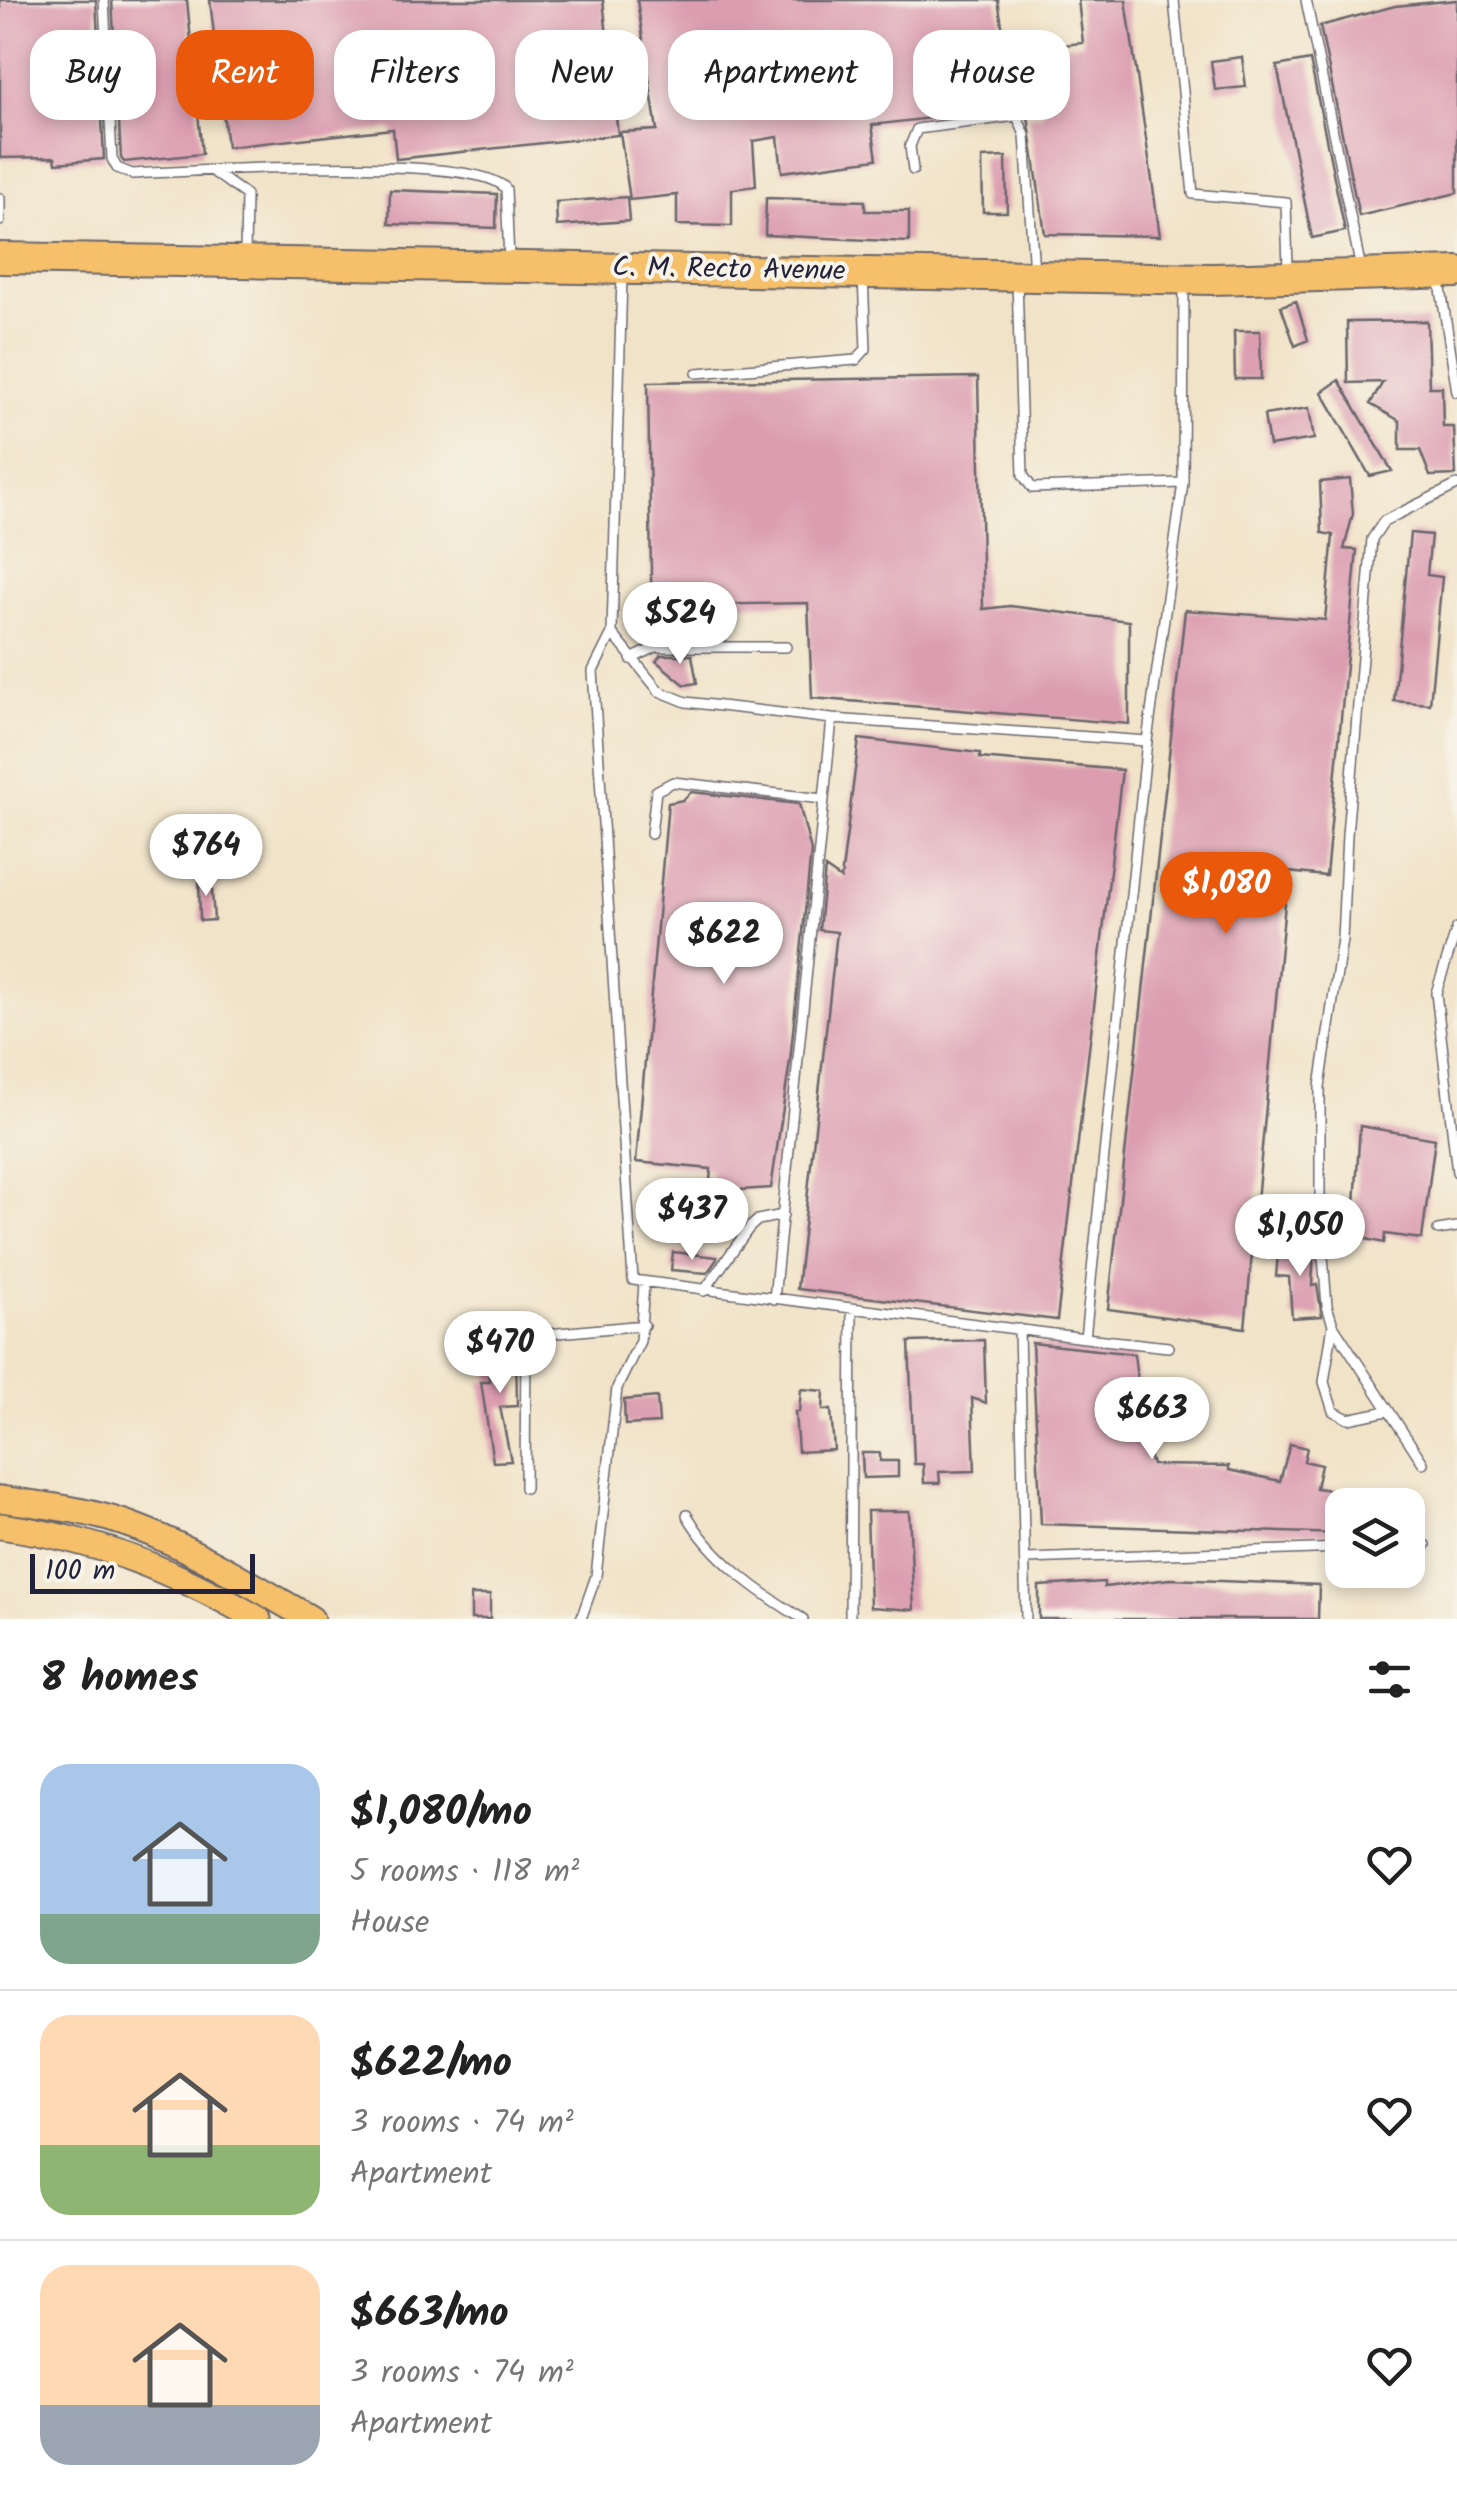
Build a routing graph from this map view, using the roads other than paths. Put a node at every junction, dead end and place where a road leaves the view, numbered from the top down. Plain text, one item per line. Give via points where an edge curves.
1 (104, 0) edge
2 (1174, 0) edge
3 (1306, 0) edge
4 (913, 170) dead end
5 (212, 172) junction
6 (0, 198) edge
7 (0, 221) edge
8 (0, 258) edge
9 (245, 259) junction
10 (509, 264) junction
11 (622, 268) junction
12 (863, 273) junction
13 (1448, 273) edge
14 (1026, 275) junction
15 (1362, 276) junction
16 (1184, 278) junction
17 (1288, 278) junction
18 (697, 373) dead end
19 (1457, 392) edge
20 (1182, 484) junction
21 (1457, 486) edge
22 (612, 633) junction
23 (786, 648) dead end
24 (631, 659) junction
25 (832, 719) junction
26 (1147, 741) junction
27 (823, 799) junction
28 (651, 834) dead end
29 (1457, 928) edge
30 (1457, 1172) edge
31 (783, 1215) junction
32 (1457, 1227) edge
33 (1438, 1230) dead end
34 (644, 1284) junction
35 (704, 1291) junction
36 (774, 1298) junction
37 (852, 1308) junction
38 (644, 1324) junction
39 (1332, 1325) junction
40 (1019, 1328) junction
41 (1085, 1338) junction
42 (1168, 1347) dead end
43 (1387, 1410) junction
44 (1424, 1463) dead end
45 (525, 1488) dead end
46 (0, 1499) edge
47 (687, 1514) dead end
48 (0, 1526) edge
49 (1325, 1549) edge
50 (1026, 1559) junction
51 (258, 1619) edge
52 (311, 1619) edge
53 (581, 1619) edge
54 (803, 1619) edge
55 (850, 1619) edge
56 (1026, 1619) edge

1 - 5 lane via 117,168 132,174
2 - 17 lane via 1193,194 1286,202
3 - 15 lane
4 - 14 lane via 910,146 917,129 1017,116 1025,135
5 - 9 lane via 246,195
5 - 10 lane via 414,166 488,176 506,189
6 - 7 lane
8 - 9 highway, C. M. Recto Avenue
9 - 10 highway, C. M. Recto Avenue
10 - 11 highway, C. M. Recto Avenue
11 - 12 highway, C. M. Recto Avenue
11 - 22 lane
12 - 14 highway, C. M. Recto Avenue
12 - 18 lane via 866,349 856,360
13 - 15 highway, C. M. Recto Avenue
13 - 19 lane
14 - 16 highway, C. M. Recto Avenue
14 - 20 lane via 1025,482 1032,488
15 - 17 highway, C. M. Recto Avenue
16 - 17 highway, C. M. Recto Avenue
16 - 20 lane
20 - 26 lane
21 - 39 lane via 1384,521 1372,539 1342,939 1318,1136
22 - 24 lane
22 - 34 lane via 593,671 632,1276
23 - 24 lane via 656,647
24 - 25 lane via 676,700
25 - 26 lane
25 - 27 lane
26 - 41 lane
27 - 28 lane via 673,782 656,791
27 - 31 lane
29 - 30 lane via 1436,993
31 - 35 lane via 748,1228
31 - 36 lane
32 - 33 lane
34 - 35 lane
34 - 38 lane
35 - 36 lane
36 - 37 lane
37 - 40 lane
37 - 55 lane
38 - 45 lane via 526,1336
38 - 53 lane via 617,1388 596,1576
39 - 43 lane
39 - 43 lane via 1324,1382 1333,1410 1348,1419
40 - 41 lane
40 - 50 lane
41 - 42 lane
43 - 44 lane
46 - 52 main road via 136,1527
47 - 54 lane via 726,1563
48 - 51 main road via 127,1552
49 - 50 lane
50 - 56 lane

